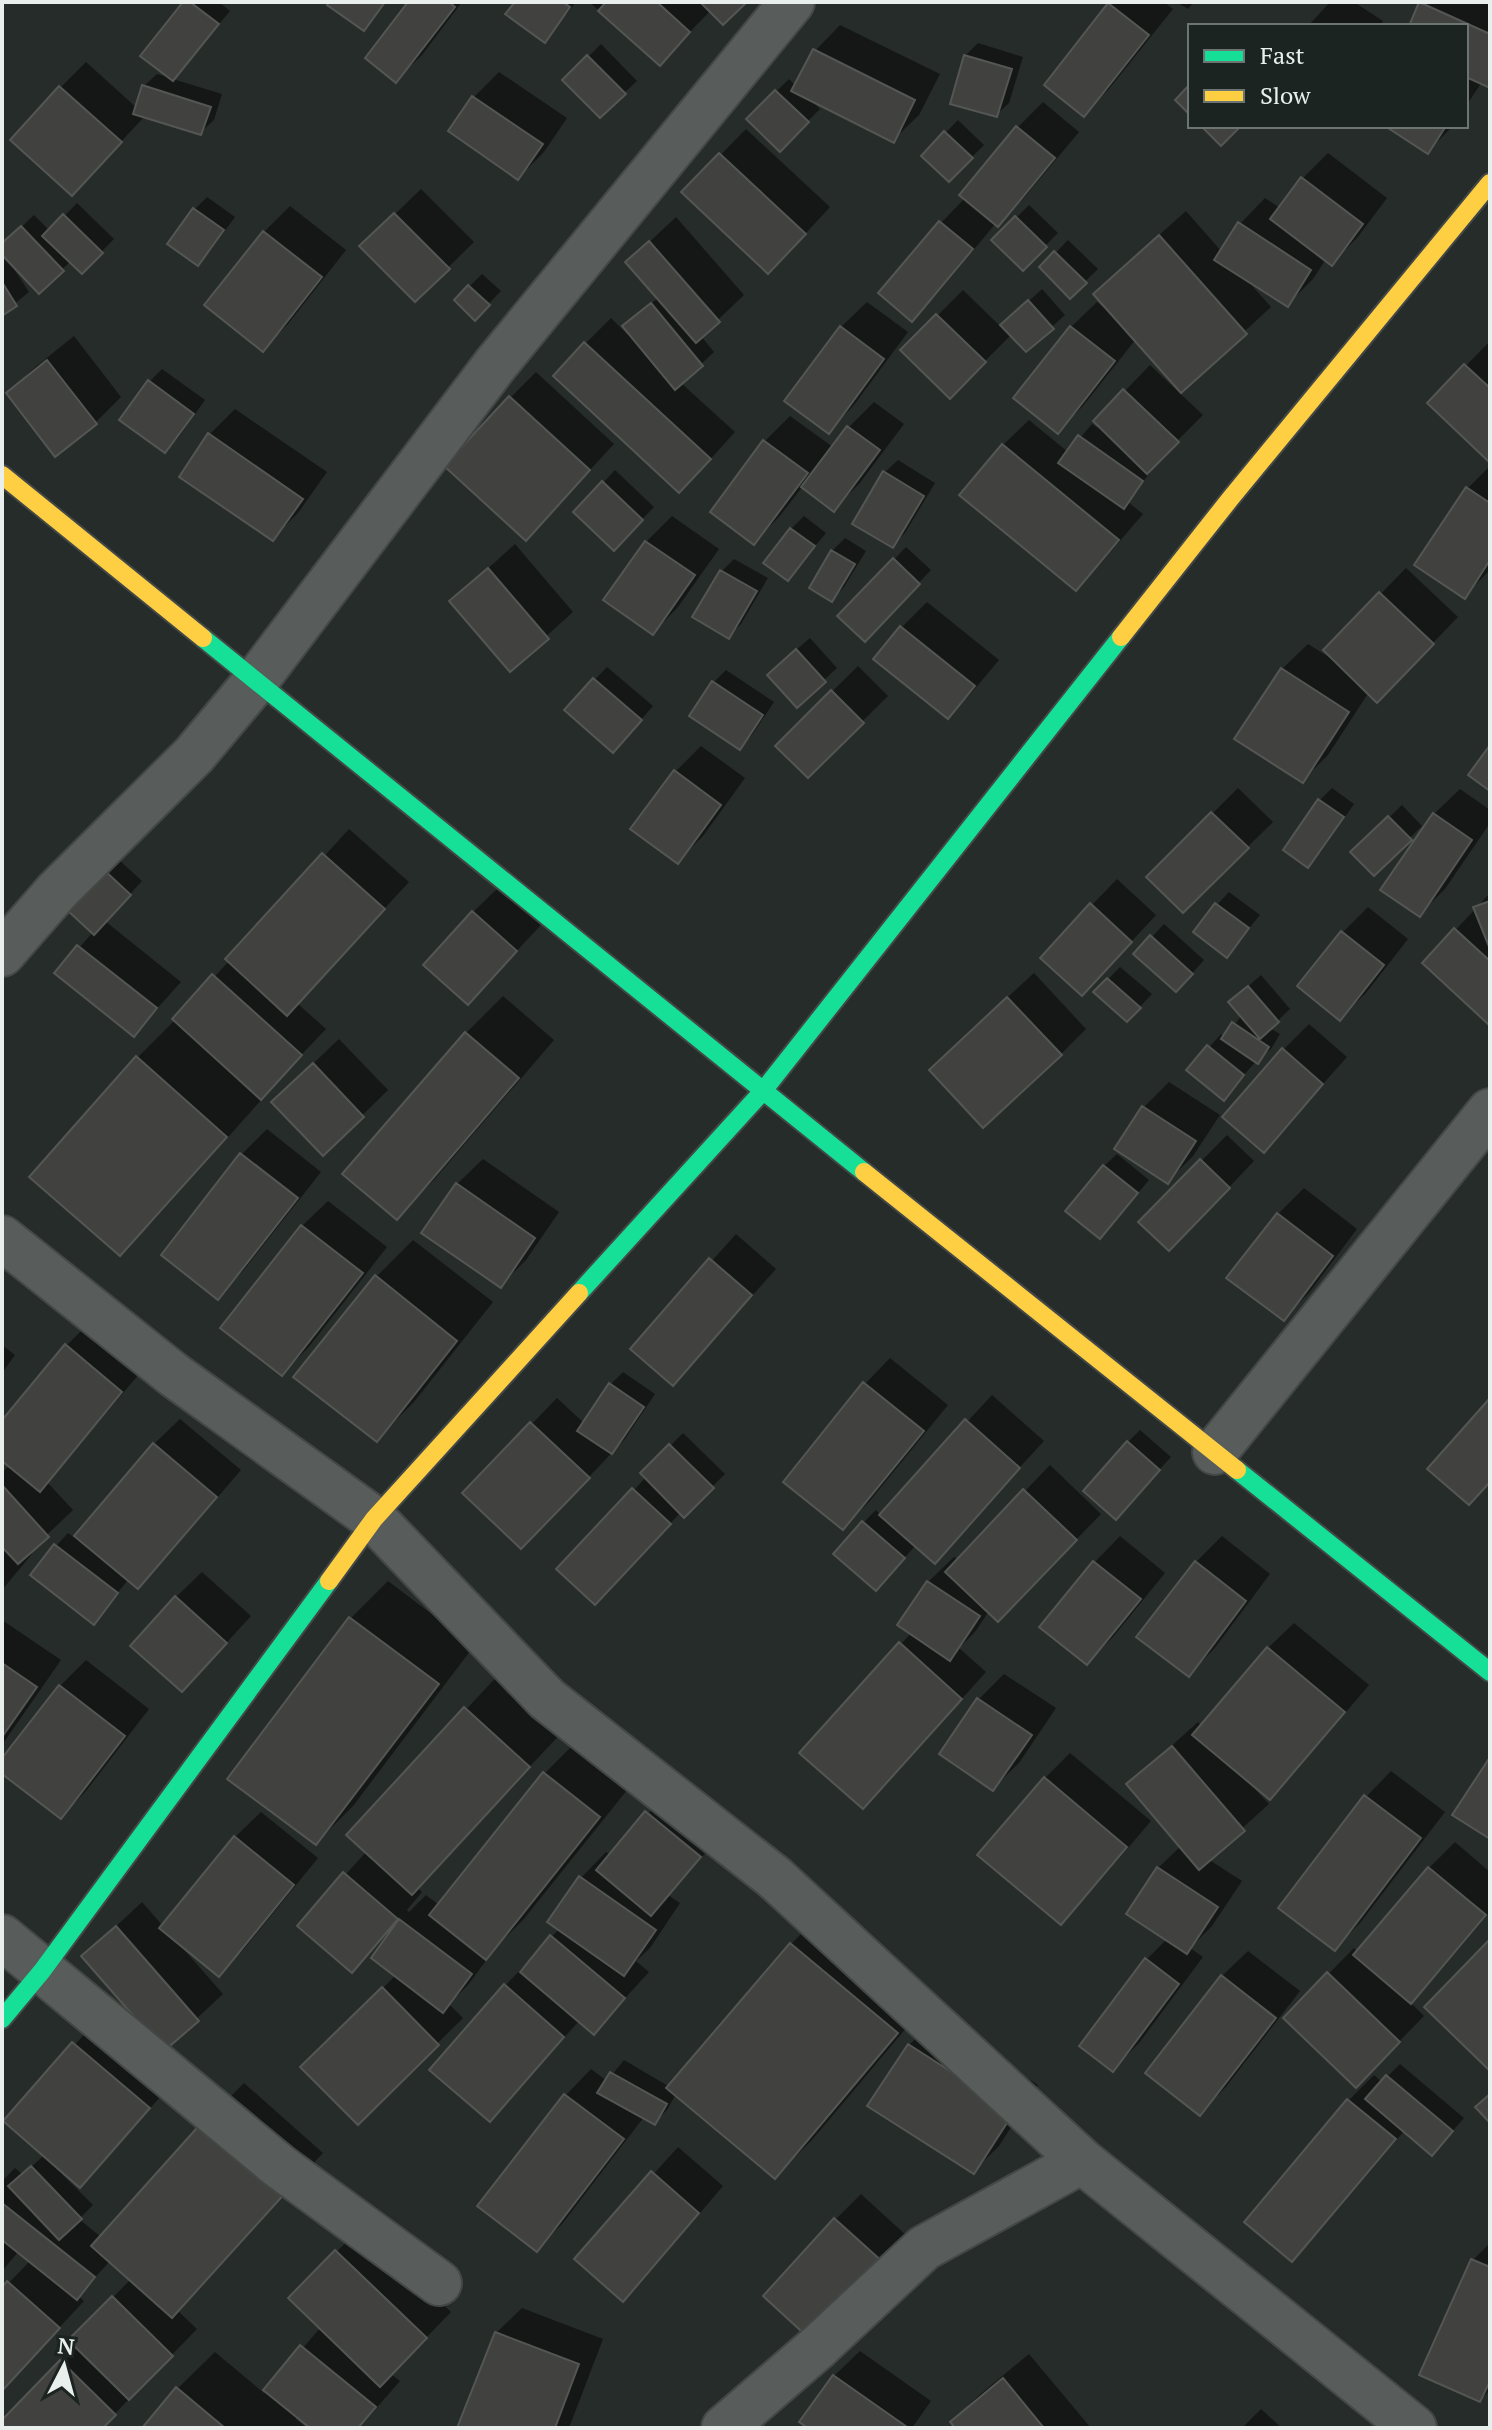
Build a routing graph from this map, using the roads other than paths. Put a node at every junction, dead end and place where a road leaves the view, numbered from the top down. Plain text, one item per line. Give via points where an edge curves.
1 (792, 2) edge
2 (1490, 183) edge
3 (2, 475) edge
4 (255, 682) junction
5 (2, 954) edge
6 (763, 1091) junction
7 (1490, 1111) edge
8 (2, 1238) edge
9 (1215, 1452) junction
10 (374, 1519) junction
11 (1490, 1672) edge
12 (2, 1937) edge
13 (42, 1971) junction
14 (2, 2019) edge
15 (1082, 2161) junction
16 (439, 2283) dead end
17 (724, 2428) edge
18 (1414, 2428) edge

1 - 4 street via 495,365
2 - 6 street via 1230,499
3 - 4 street
4 - 5 street via 194,755 57,891
4 - 6 street
6 - 9 street
6 - 10 street
7 - 9 street
8 - 10 street via 174,1375
9 - 11 street
10 - 13 street
10 - 15 street via 547,1699 774,1877
12 - 13 street
13 - 14 street
13 - 16 street via 279,2166
15 - 17 street via 924,2248
15 - 18 street

